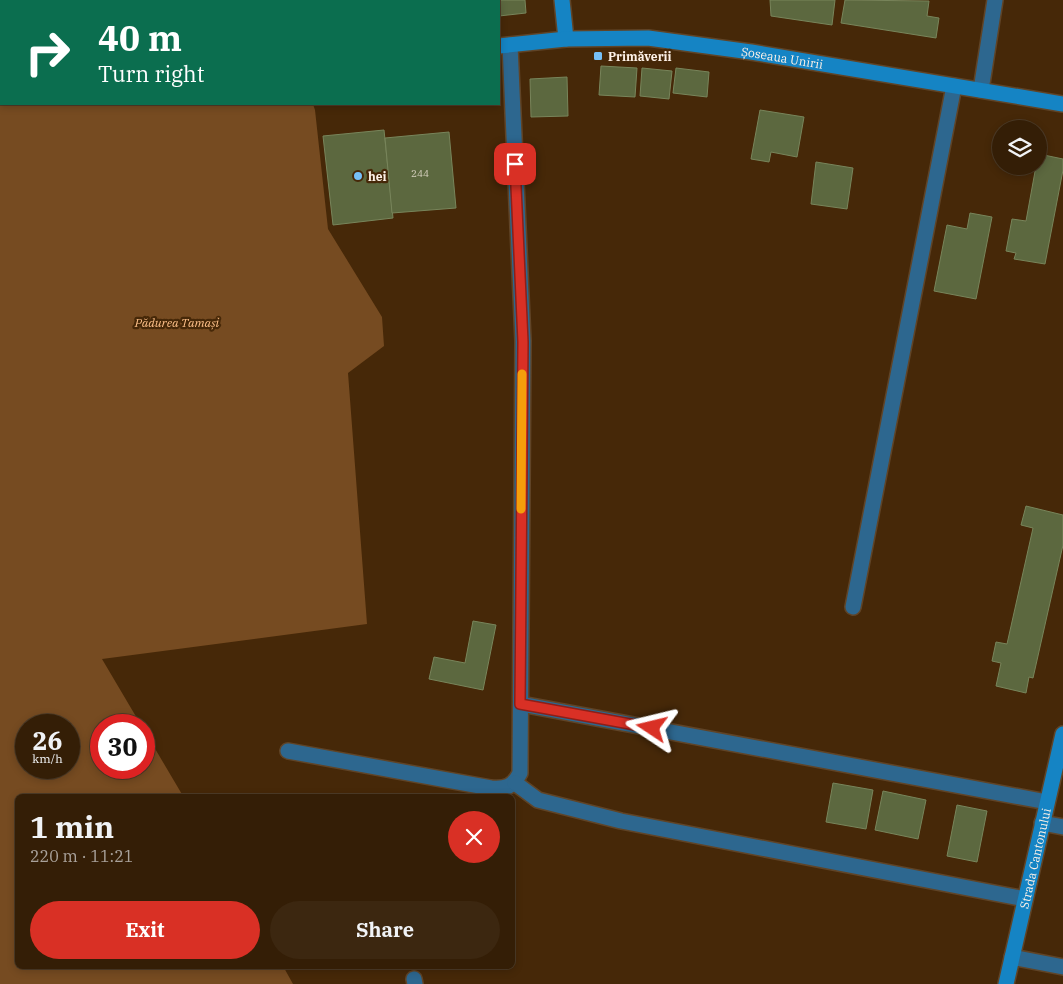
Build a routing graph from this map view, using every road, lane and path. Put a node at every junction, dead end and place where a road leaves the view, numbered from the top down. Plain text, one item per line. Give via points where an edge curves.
1 (562, 0) edge
2 (995, 0) edge
3 (566, 39) junction
4 (504, 45) edge
5 (954, 86) junction
6 (981, 90) junction
7 (1063, 104) edge
8 (853, 606) dead end
9 (520, 704) junction
10 (1063, 734) edge
11 (288, 751) dead end
12 (515, 783) junction
13 (1046, 802) junction
14 (1042, 823) junction
15 (1063, 827) edge
16 (1025, 899) junction
17 (1012, 957) junction
18 (1063, 967) edge
19 (1006, 984) edge

1 - 3 main road
2 - 6 street
3 - 4 main road, Șoseaua Unirii
3 - 5 main road, Șoseaua Unirii via 648,38
4 - 9 street via 523,342
5 - 6 main road, Șoseaua Unirii
5 - 8 street
6 - 7 main road, Șoseaua Unirii
9 - 12 street via 522,765
9 - 13 street
10 - 13 main road, Strada Cantonului
11 - 12 street via 491,788 505,789
12 - 16 street via 538,800 621,821
13 - 14 main road, Strada Cantonului
14 - 15 street
14 - 16 main road, Strada Cantonului
16 - 17 main road, Strada Cantonului
17 - 18 street
17 - 19 main road, Strada Cantonului

